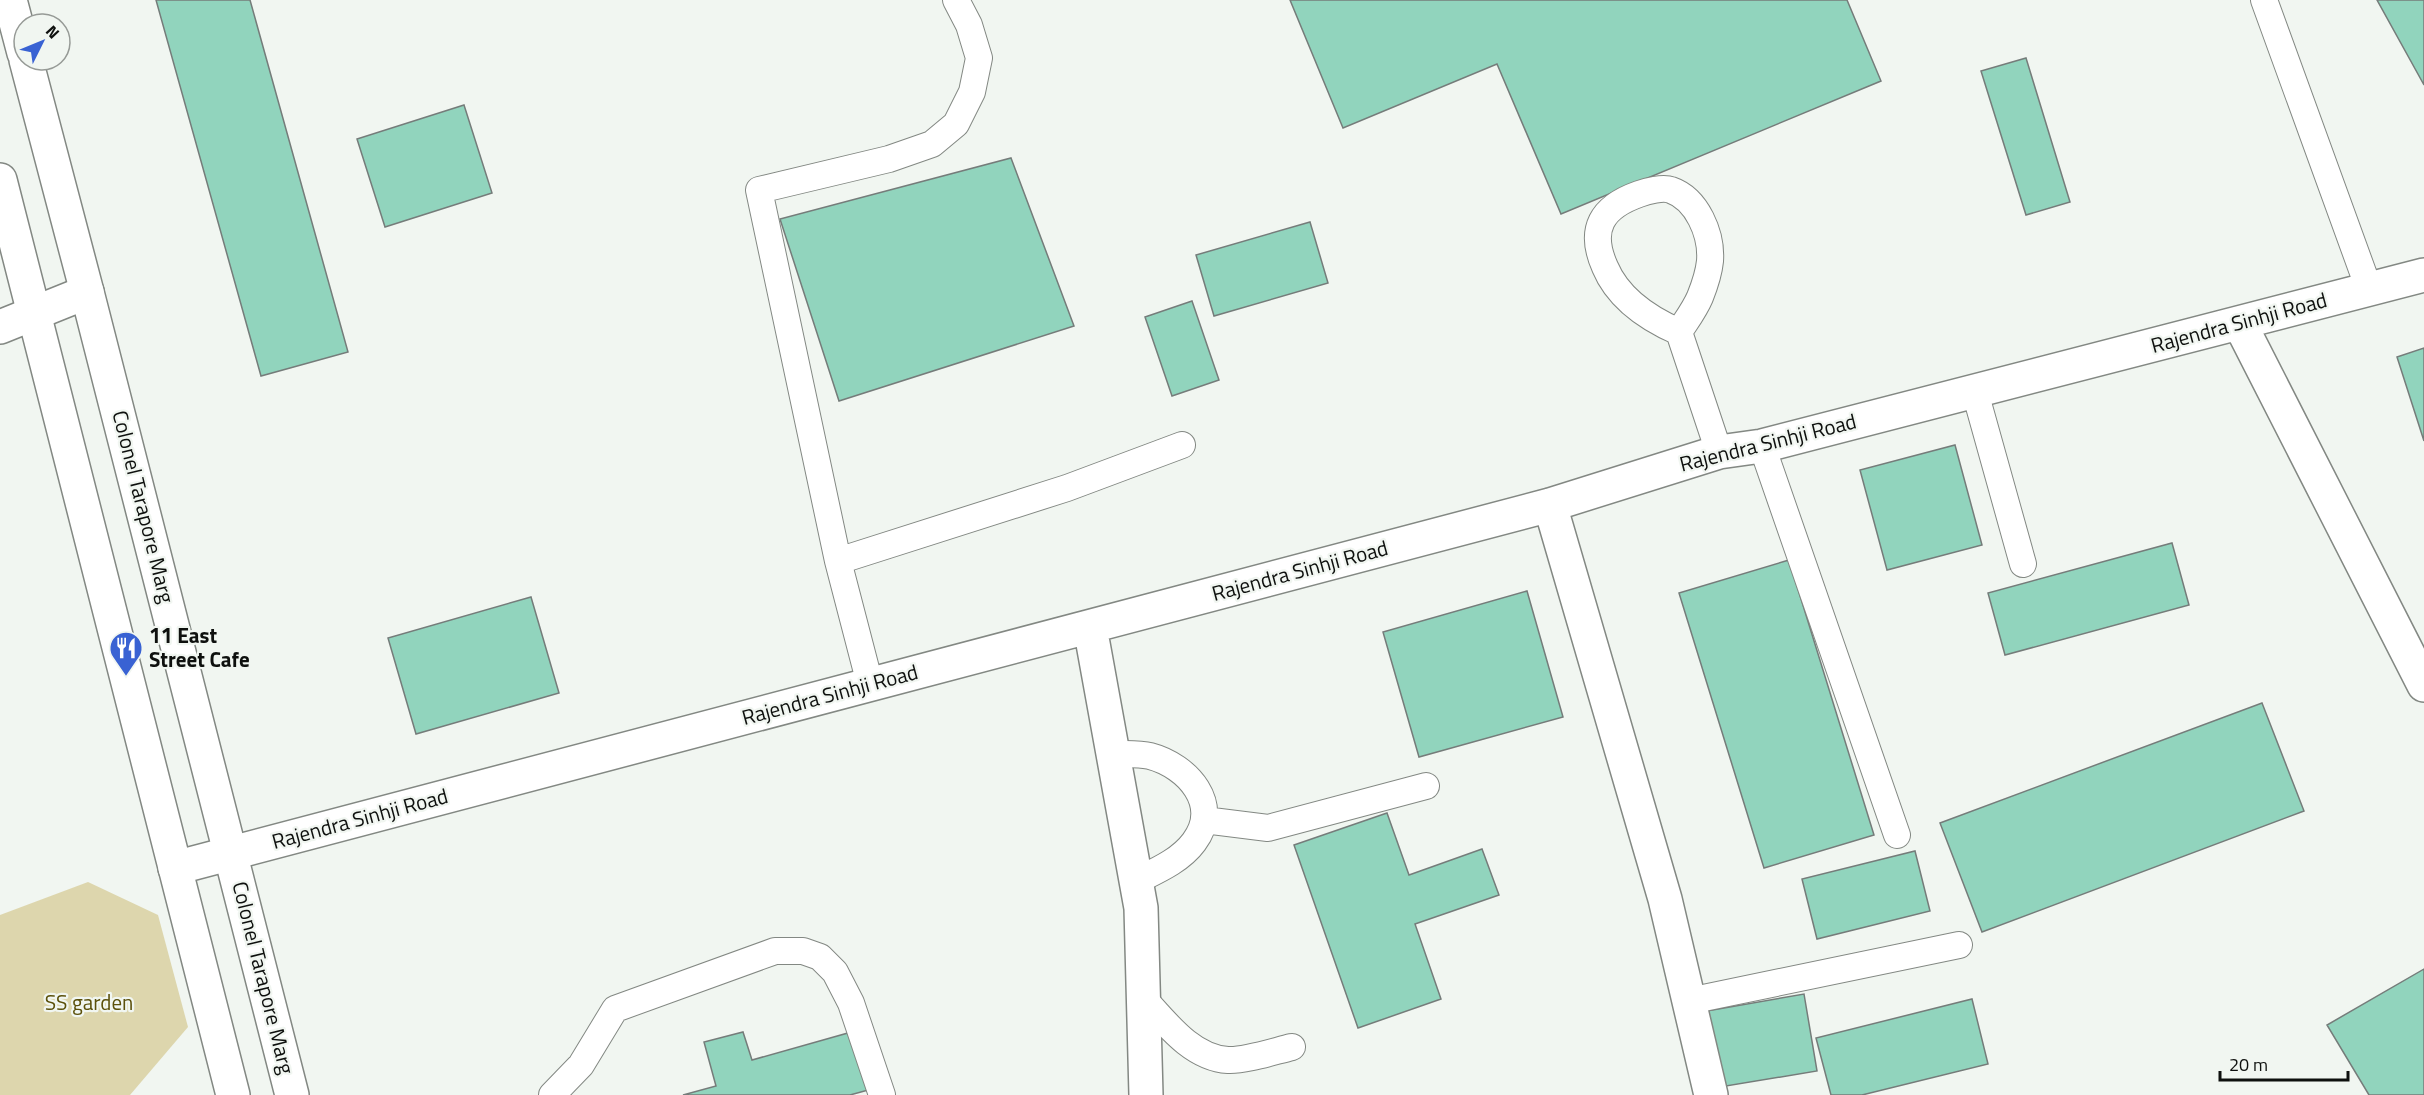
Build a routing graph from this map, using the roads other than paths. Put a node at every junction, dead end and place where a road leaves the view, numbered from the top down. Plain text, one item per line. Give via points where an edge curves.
1 (956, 0) edge
2 (2264, 0) edge
3 (29, 72) edge
4 (0, 180) edge
5 (2424, 275) edge
6 (2369, 290) junction
7 (87, 292) junction
8 (34, 313) junction
9 (2240, 324) junction
10 (0, 327) edge
11 (1679, 332) junction
12 (1975, 392) junction
13 (1182, 445) dead end
14 (1762, 446) junction
15 (1719, 452) junction
16 (1550, 506) junction
17 (838, 561) junction
18 (2023, 564) dead end
19 (1090, 627) junction
20 (870, 684) junction
21 (2424, 685) edge
22 (1113, 754) junction
23 (1426, 786) dead end
24 (1204, 820) junction
25 (1897, 835) dead end
26 (231, 853) junction
27 (175, 868) junction
28 (1136, 881) junction
29 (1959, 945) dead end
30 (1143, 999) junction
31 (1689, 1001) junction
32 (1292, 1047) dead end
33 (233, 1095) edge
34 (292, 1095) edge
35 (552, 1095) edge
36 (882, 1095) edge
37 (1146, 1095) edge
38 (1711, 1095) edge

1 - 17 lane via 979,58 972,92 956,124 932,144 889,159 759,190
2 - 6 lane
3 - 7 street, Colonel Tarapore Marg
4 - 8 street
5 - 6 street, Rajendra Sinhji Road
6 - 9 street, Rajendra Sinhji Road
7 - 8 street
7 - 26 street, Colonel Tarapore Marg
8 - 10 street
8 - 27 street
9 - 12 street, Rajendra Sinhji Road
9 - 21 street
11 - 11 lane via 1659,323 1623,294 1597,249 1605,214 1621,201 1643,192 1668,189 1685,197 1698,212 1706,236 1710,261 1700,297
11 - 15 lane
12 - 14 street, Rajendra Sinhji Road
12 - 18 lane
13 - 17 lane via 1067,488
14 - 15 street, Rajendra Sinhji Road
14 - 25 lane
15 - 16 street, Rajendra Sinhji Road
16 - 19 street, Rajendra Sinhji Road
16 - 31 street via 1665,899
17 - 20 lane
19 - 20 street, Rajendra Sinhji Road
19 - 22 street
20 - 26 street, Rajendra Sinhji Road
22 - 24 lane via 1148,755 1168,762 1188,776 1203,800
22 - 28 street
23 - 24 lane via 1268,828
24 - 28 lane via 1185,852
26 - 27 street, Rajendra Sinhji Road
26 - 34 street, Colonel Tarapore Marg
27 - 33 street
28 - 30 street via 1141,908
29 - 31 lane
30 - 32 lane via 1200,1053 1229,1060
30 - 37 street
31 - 38 street
35 - 36 lane via 581,1065 615,1009 775,951 803,951 820,957 835,972 851,1003

